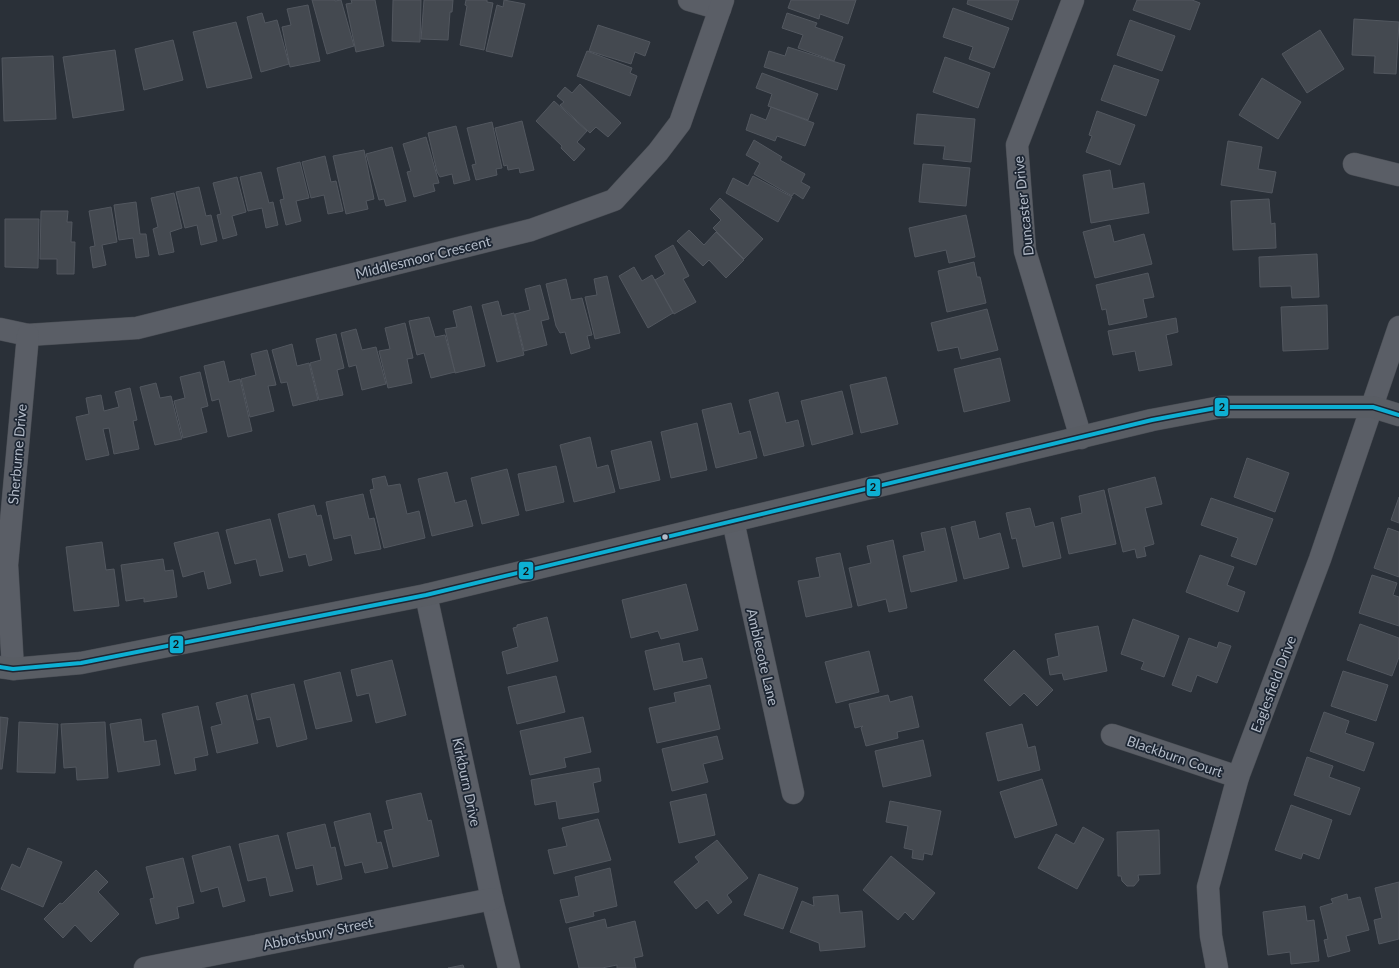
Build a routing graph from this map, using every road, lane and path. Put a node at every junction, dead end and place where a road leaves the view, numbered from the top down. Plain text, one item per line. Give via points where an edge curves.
1 (689, 0) edge
2 (1073, 0) edge
3 (722, 4) edge
4 (1354, 164) dead end
5 (1399, 175) edge
6 (1399, 326) edge
7 (0, 329) edge
8 (28, 334) junction
9 (1373, 407) junction
10 (1399, 415) edge
11 (1080, 438) junction
12 (733, 521) junction
13 (426, 595) junction
14 (7, 668) edge
15 (1112, 735) dead end
16 (1238, 777) junction
17 (793, 793) dead end
18 (492, 899) junction
19 (145, 968) edge
20 (509, 968) edge
21 (1217, 968) edge

1 - 3 street
2 - 11 street, Duncaster Drive via 1017,145 1025,251
3 - 8 street, Middlesmoor Crescent via 680,123 658,152 614,200 531,230 137,328
4 - 5 street
6 - 9 street, Eaglesfield Drive
7 - 8 street, Middlesmoor Crescent
8 - 14 street, Sherburne Drive via 7,565
9 - 10 street
9 - 11 street via 1221,406
9 - 16 street, Eaglesfield Drive
11 - 12 street
12 - 13 street
12 - 17 street, Amblecote Lane
13 - 14 street via 81,663
13 - 18 street, Kirkburn Drive
15 - 16 street, Blackburn Court
16 - 21 street, Eaglesfield Drive via 1208,888 1211,936
18 - 19 street, Abbotsbury Street
18 - 20 street, Kirkburn Drive

